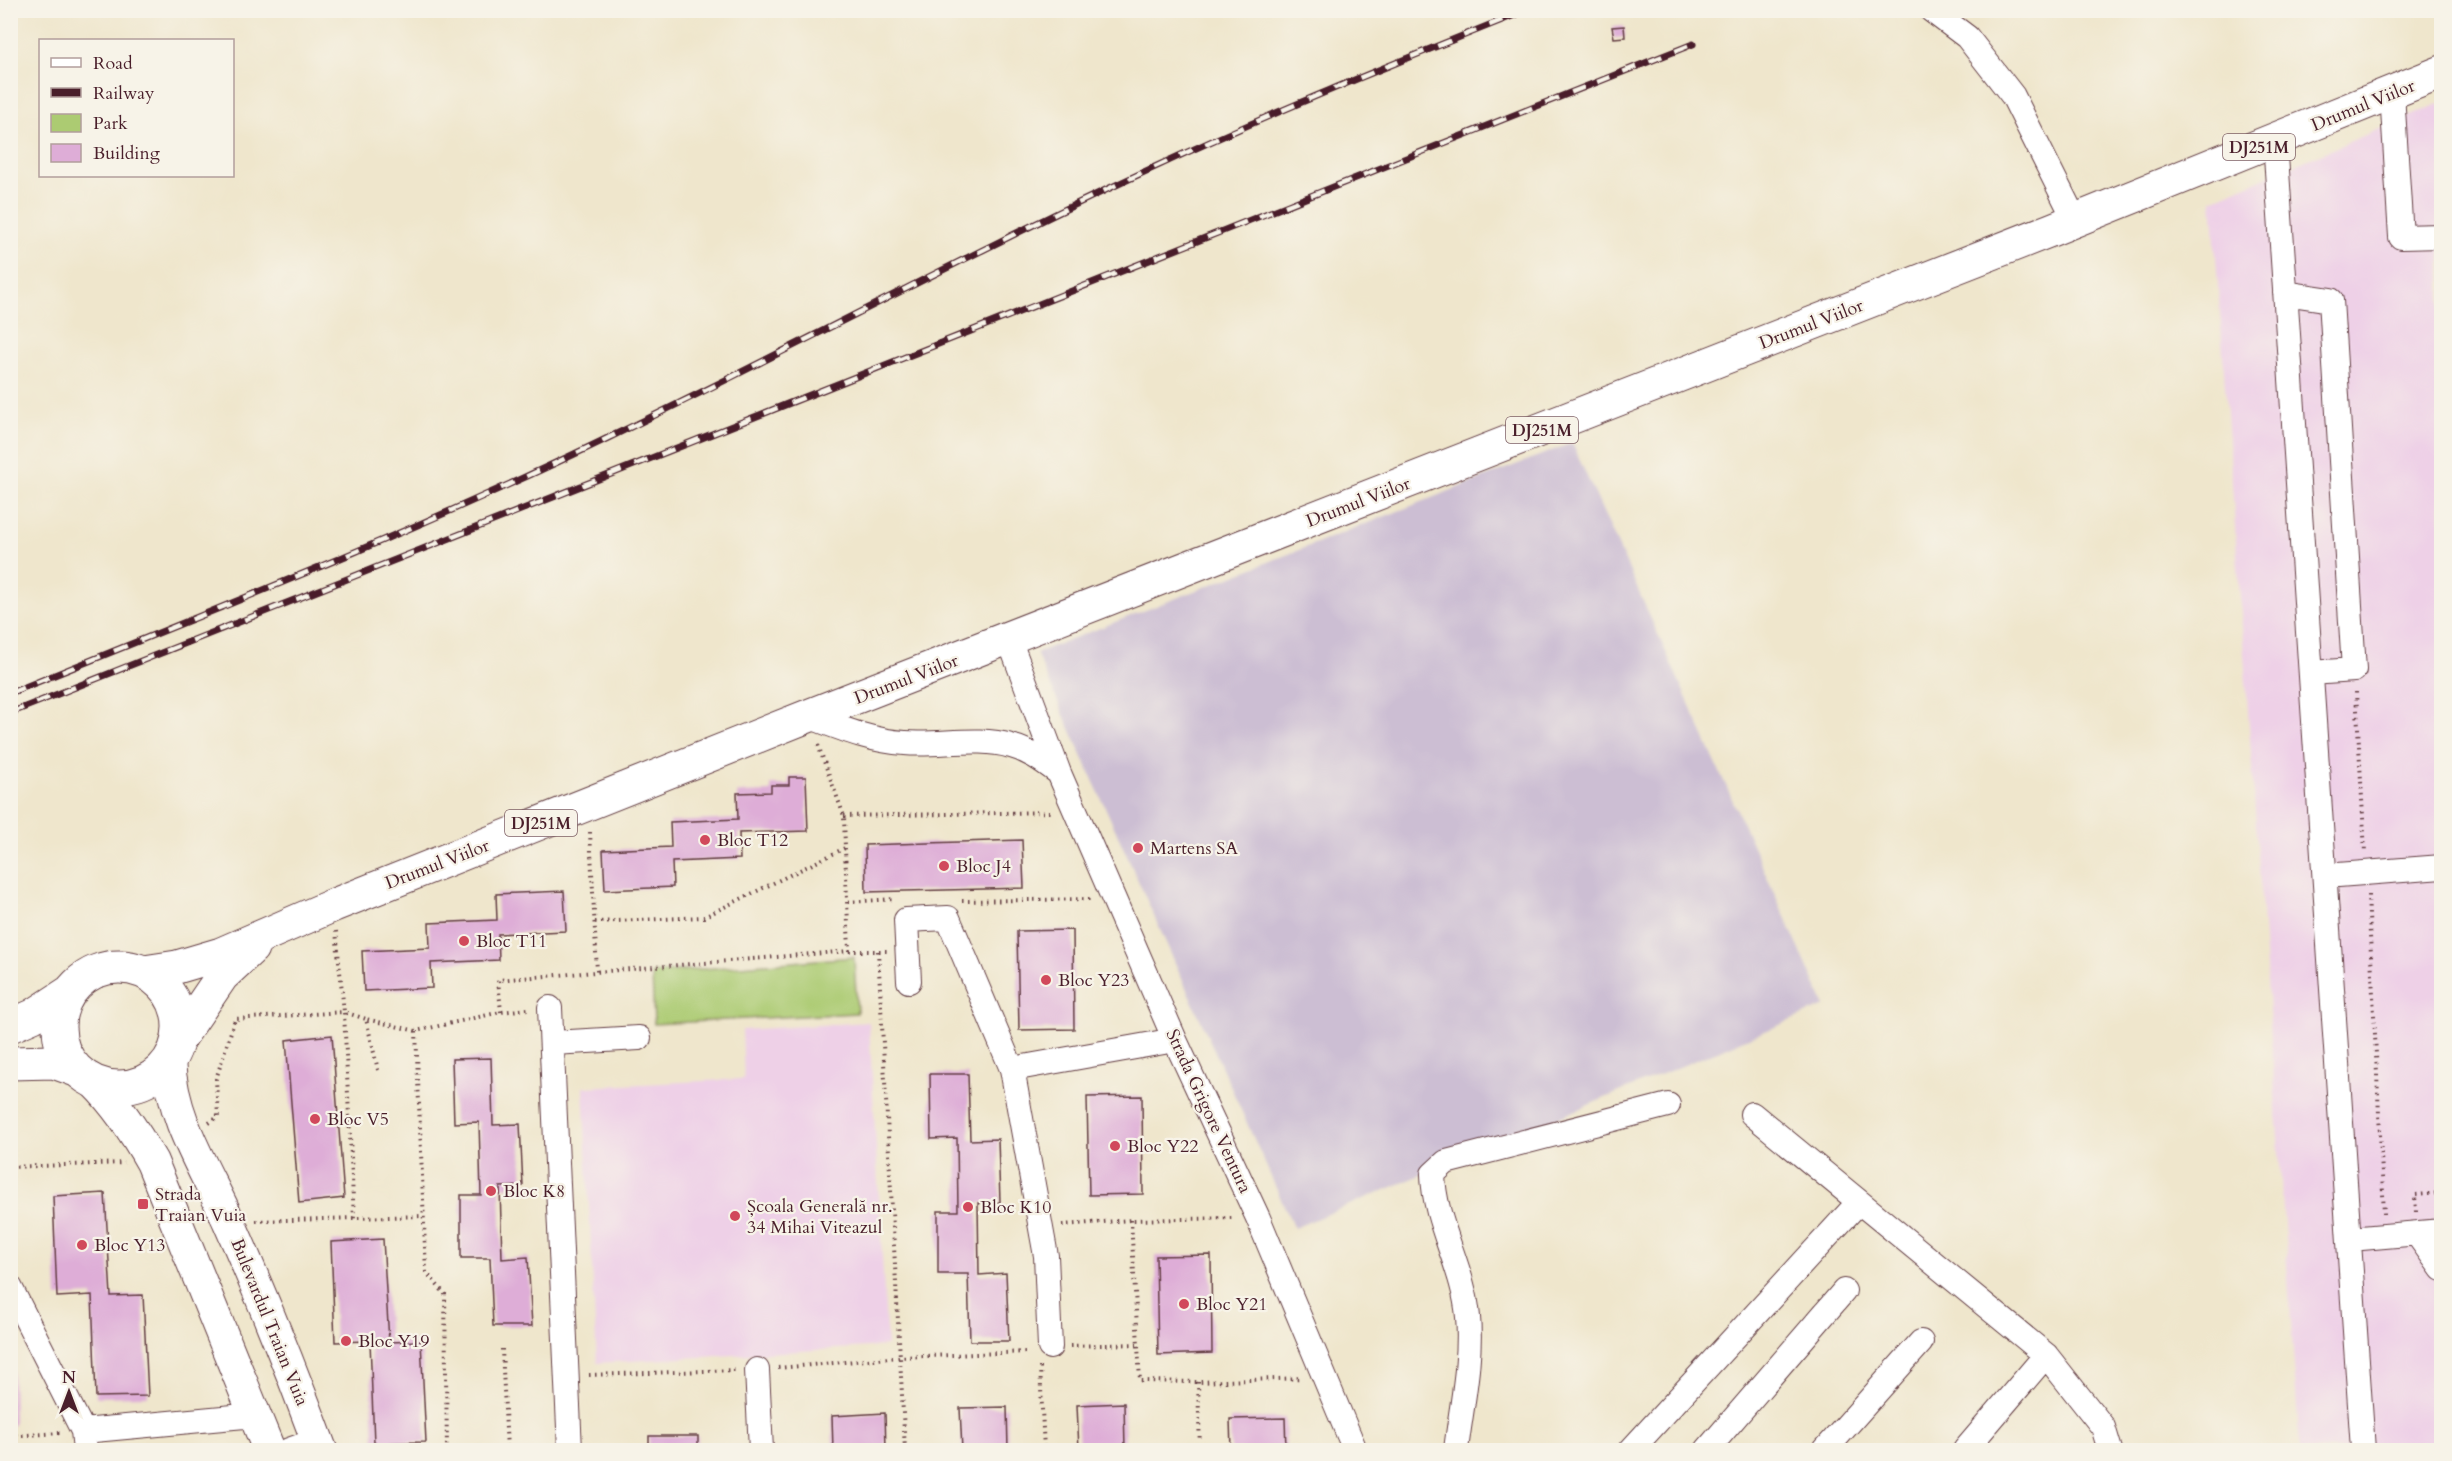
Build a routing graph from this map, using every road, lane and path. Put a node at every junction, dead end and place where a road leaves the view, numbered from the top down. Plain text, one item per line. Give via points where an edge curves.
1 (1931, 10) edge
2 (2442, 72) edge
3 (2392, 93) junction
4 (2275, 141) junction
5 (2075, 220) junction
6 (2442, 236) edge
7 (2285, 293) junction
8 (1009, 639) junction
9 (2354, 670) junction
10 (2311, 673) junction
11 (808, 716) junction
12 (1059, 773) junction
13 (589, 804) junction
14 (1077, 812) junction
15 (844, 816) junction
16 (845, 848) junction
17 (2442, 867) edge
18 (2367, 872) junction
19 (2325, 876) junction
20 (1115, 898) junction
21 (905, 899) dead end
22 (960, 901) dead end
23 (848, 902) junction
24 (334, 904) junction
25 (595, 922) junction
26 (275, 931) junction
27 (907, 950) junction
28 (849, 951) junction
29 (878, 951) junction
30 (144, 972) junction
31 (597, 972) junction
32 (909, 981) dead end
33 (68, 993) junction
34 (550, 1008) joint
35 (344, 1012) junction
36 (501, 1012) junction
37 (366, 1019) junction
38 (10, 1026) edge
39 (416, 1031) junction
40 (639, 1038) dead end
41 (1175, 1040) junction
42 (553, 1043) junction
43 (173, 1051) junction
44 (10, 1063) edge
45 (1012, 1069) junction
46 (378, 1070) dead end
47 (85, 1076) junction
48 (1668, 1105) dead end
49 (1752, 1114) dead end
50 (187, 1137) junction
51 (152, 1162) junction
52 (10, 1167) edge
53 (2442, 1193) edge
54 (1858, 1203) junction
55 (423, 1216) junction
56 (1258, 1218) junction
57 (354, 1219) junction
58 (1131, 1220) junction
59 (228, 1221) junction
60 (1040, 1227) junction
61 (2442, 1231) edge
62 (2416, 1234) junction
63 (2385, 1236) junction
64 (2350, 1239) junction
65 (2442, 1269) edge
66 (10, 1287) edge
67 (1844, 1291) dead end
68 (1922, 1342) dead end
69 (1137, 1344) junction
70 (502, 1349) dead end
71 (1044, 1349) junction
72 (2046, 1355) junction
73 (900, 1357) junction
74 (757, 1370) junction
75 (567, 1376) junction
76 (1324, 1377) junction
77 (1198, 1382) junction
78 (255, 1415) junction
79 (10, 1436) edge
80 (84, 1441) edge
81 (309, 1447) edge
82 (269, 1450) edge
83 (447, 1450) edge
84 (507, 1450) edge
85 (570, 1450) edge
86 (761, 1450) edge
87 (905, 1450) edge
88 (1044, 1450) edge
89 (1200, 1450) edge
90 (1355, 1450) edge
91 (1456, 1450) edge
92 (1631, 1450) edge
93 (1707, 1450) edge
94 (1826, 1450) edge
95 (1965, 1450) edge
96 (2110, 1450) edge
97 (2363, 1450) edge

1 - 5 street via 1967,38 2013,96
2 - 3 highway, Drumul Viilor / DJ251M
3 - 4 highway, Drumul Viilor / DJ251M
3 - 6 street via 2401,237
4 - 5 highway, Drumul Viilor / DJ251M
4 - 7 street
5 - 8 highway, Drumul Viilor / DJ251M
7 - 9 street via 2331,300
7 - 10 street
8 - 11 highway, Drumul Viilor / DJ251M
8 - 12 street, Strada Grigore Ventura
9 - 10 street
9 - 18 path
10 - 19 street
11 - 12 street, Strada Grigore Ventura via 871,739 907,744 1010,745 1035,755
11 - 13 highway, Drumul Viilor / DJ251M
11 - 15 path
12 - 14 street, Strada Grigore Ventura
13 - 24 highway, Drumul Viilor / DJ251M
13 - 25 path
14 - 15 path
14 - 20 street, Strada Grigore Ventura
15 - 16 path
16 - 23 path
16 - 25 path via 704,917
17 - 18 street
18 - 19 street
18 - 63 path
19 - 64 street
20 - 22 path
20 - 41 street, Strada Grigore Ventura
21 - 23 path
23 - 28 path
24 - 26 highway, Drumul Viilor / DJ251M
24 - 35 path
25 - 31 path
26 - 30 highway, Drumul Viilor / DJ251M via 199,961
26 - 43 highway, Drumul Viilor / DJ251M via 222,976
27 - 29 path
27 - 32 street
27 - 45 street via 906,920 948,918
28 - 29 path
28 - 31 path
29 - 73 path
30 - 33 highway, DJ251M via 123,966 102,969 83,978
30 - 43 highway via 161,983 173,1001 179,1021
31 - 36 path via 498,980
33 - 38 highway, DJ251M
33 - 47 highway via 60,1012 58,1033 64,1053
34 - 36 path
34 - 42 street
35 - 37 path
35 - 50 path via 235,1019 216,1079 218,1117
35 - 57 path
36 - 39 path
37 - 39 path
37 - 46 path
39 - 55 path
40 - 42 street
41 - 45 street
41 - 56 street, Strada Grigore Ventura
42 - 75 street
43 - 47 highway, DJ251M via 154,1076 135,1085 114,1087
43 - 50 main road, Bulevardul Traian Vuia via 170,1086
44 - 47 highway, DJ251M via 54,1062
45 - 60 street
47 - 51 main road via 114,1101
48 - 91 street via 1446,1162 1433,1174 1433,1191 1462,1283 1468,1317
49 - 54 street
50 - 59 main road, Bulevardul Traian Vuia
51 - 52 path
51 - 78 main road
53 - 62 path via 2415,1195
54 - 72 street
54 - 92 street
55 - 57 path
55 - 83 path via 426,1272 445,1294
56 - 58 path
56 - 76 street, Strada Grigore Ventura
57 - 59 path
58 - 60 path
58 - 69 path
59 - 81 main road, Bulevardul Traian Vuia
60 - 71 street via 1047,1256
61 - 62 street
62 - 63 street
62 - 65 street
63 - 64 street
64 - 97 street
66 - 80 street
67 - 93 street
68 - 94 street
69 - 71 path
69 - 77 path via 1140,1381
70 - 84 path
71 - 73 path
71 - 88 path
72 - 95 street
72 - 96 street via 2103,1427
73 - 74 path
73 - 87 path
74 - 75 path
74 - 86 street
75 - 85 street
76 - 77 path
76 - 90 street, Strada Grigore Ventura
77 - 89 path
78 - 80 street
78 - 82 main road
79 - 80 path

